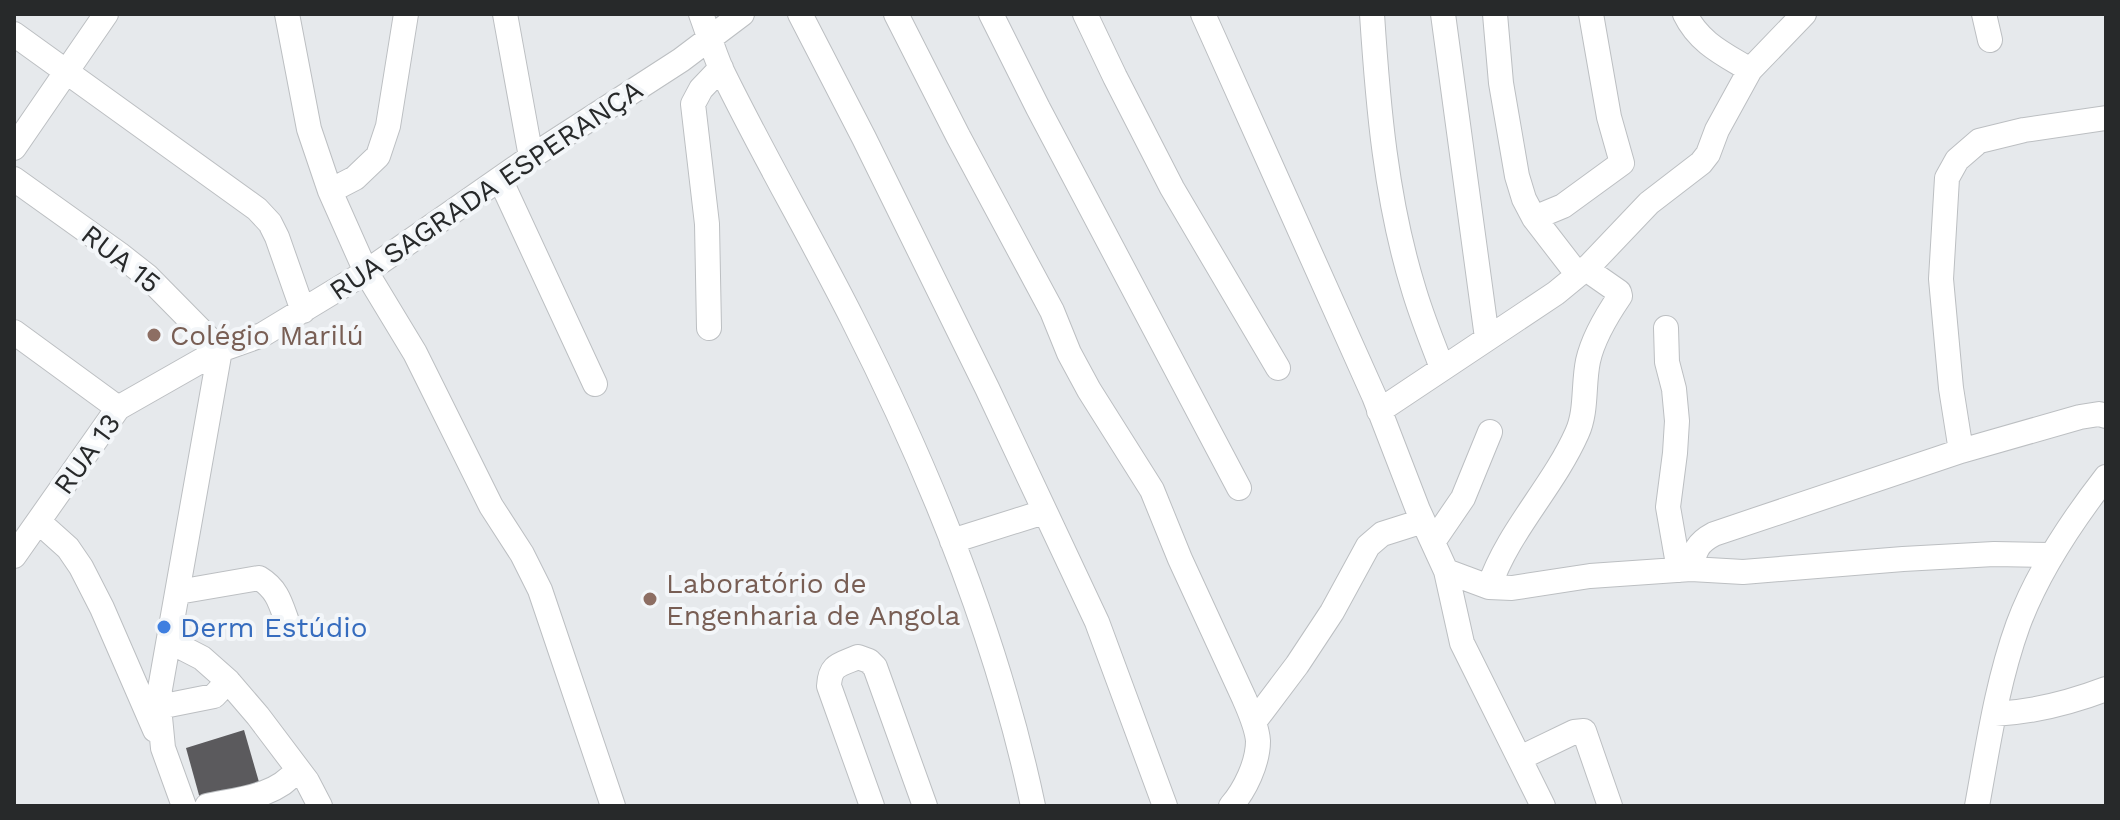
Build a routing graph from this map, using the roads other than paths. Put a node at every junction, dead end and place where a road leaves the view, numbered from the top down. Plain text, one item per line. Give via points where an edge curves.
1 (106, 14) edge
2 (287, 14) edge
3 (406, 14) edge
4 (505, 14) edge
5 (742, 14) edge
6 (800, 14) edge
7 (896, 14) edge
8 (991, 14) edge
9 (1085, 14) edge
10 (1203, 14) edge
11 (1372, 14) edge
12 (1443, 14) edge
13 (1495, 14) edge
14 (1591, 14) edge
15 (1685, 14) edge
16 (1984, 14) edge
17 (1791, 19) edge
18 (705, 25) edge
19 (14, 34) edge
20 (1990, 40) dead end
21 (721, 68) junction
22 (67, 70) junction
23 (1750, 70) junction
24 (2106, 118) edge
25 (14, 148) edge
26 (531, 157) junction
27 (14, 179) edge
28 (500, 179) junction
29 (330, 191) junction
30 (1534, 218) junction
31 (366, 272) junction
32 (1582, 272) junction
33 (303, 311) junction
34 (709, 328) dead end
35 (1666, 328) dead end
36 (14, 332) edge
37 (1487, 338) junction
38 (220, 350) junction
39 (1278, 368) dead end
40 (1442, 368) junction
41 (595, 384) dead end
42 (118, 408) junction
43 (1379, 411) junction
44 (2106, 416) edge
45 (1490, 432) dead end
46 (1961, 451) junction
47 (2106, 477) edge
48 (1239, 488) dead end
49 (2106, 508) edge
50 (2080, 510) junction
51 (1044, 512) junction
52 (39, 522) junction
53 (1428, 532) junction
54 (952, 541) junction
55 (2052, 555) junction
56 (14, 556) edge
57 (1685, 569) junction
58 (1446, 571) junction
59 (1489, 587) junction
60 (178, 592) junction
61 (289, 627) dead end
62 (169, 641) junction
63 (228, 681) junction
64 (2106, 689) edge
65 (159, 707) junction
66 (1995, 714) junction
67 (1254, 722) junction
68 (163, 748) junction
69 (1520, 758) junction
70 (297, 770) junction
71 (184, 806) edge
72 (207, 806) edge
73 (320, 806) edge
74 (613, 806) edge
75 (872, 806) edge
76 (925, 806) edge
77 (1033, 806) edge
78 (1165, 806) edge
79 (1231, 806) edge
80 (1543, 806) edge
81 (1610, 806) edge
82 (1977, 806) edge

1 - 22 street
2 - 29 street via 309,129
3 - 29 street via 382,149 355,178
4 - 26 street
5 - 18 street, RUA SAGRADA ESPERANÇA
6 - 51 street
7 - 67 street via 1069,353 1152,490
8 - 48 street
9 - 39 street via 1172,188
10 - 43 street
11 - 40 street via 1394,209 1413,287
12 - 37 street
13 - 30 street via 1517,176
14 - 30 street via 1622,163 1563,206
15 - 23 street via 1704,41
16 - 20 street
17 - 23 street
18 - 21 street
18 - 26 street, RUA SAGRADA ESPERANÇA via 681,60
19 - 22 street
21 - 34 street via 693,104 707,224
21 - 54 street via 853,320
22 - 25 street
22 - 33 street via 257,209 277,237
23 - 32 street via 1701,163 1649,203
24 - 46 street via 1979,141 1957,160 1947,178 1941,279
26 - 28 street, RUA SAGRADA ESPERANÇA
27 - 38 street, RUA 15 via 147,276
28 - 31 street, RUA SAGRADA ESPERANÇA
28 - 41 street
29 - 31 street
30 - 32 street
31 - 33 street, RUA SAGRADA ESPERANÇA
31 - 74 street via 415,353 491,506 540,590
32 - 37 street
32 - 59 street via 1620,296 1588,360 1576,436 1503,554
33 - 38 street, RUA SAGRADA ESPERANÇA via 262,335
35 - 57 street via 1677,421 1668,507
36 - 42 street
37 - 40 street
38 - 42 street, RUA 13
38 - 60 street
40 - 43 street
42 - 52 street, RUA 13
43 - 53 street
44 - 46 street via 2080,417
45 - 53 street via 1463,498
46 - 57 street via 1714,534 1701,541
47 - 50 street
49 - 50 street
50 - 55 street
51 - 54 street
51 - 78 street via 1097,622
52 - 56 street, RUA 13
52 - 68 street via 81,567
53 - 58 street
53 - 67 street via 1382,534 1368,546 1332,612
54 - 77 street via 1005,690
55 - 57 street via 1949,556 1743,572
55 - 66 street via 2017,627
57 - 59 street
58 - 59 street
58 - 69 street via 1462,643
60 - 61 street via 259,578 276,592
60 - 62 street
62 - 63 street via 202,658
62 - 65 street
63 - 65 street via 214,696
63 - 70 street
64 - 66 street via 2059,706
65 - 68 street
66 - 82 street
67 - 79 street via 1255,758
68 - 71 street
69 - 80 street
69 - 81 street via 1584,731
70 - 72 street via 265,793
70 - 73 street
75 - 76 street via 829,686 833,668 858,657 875,667

